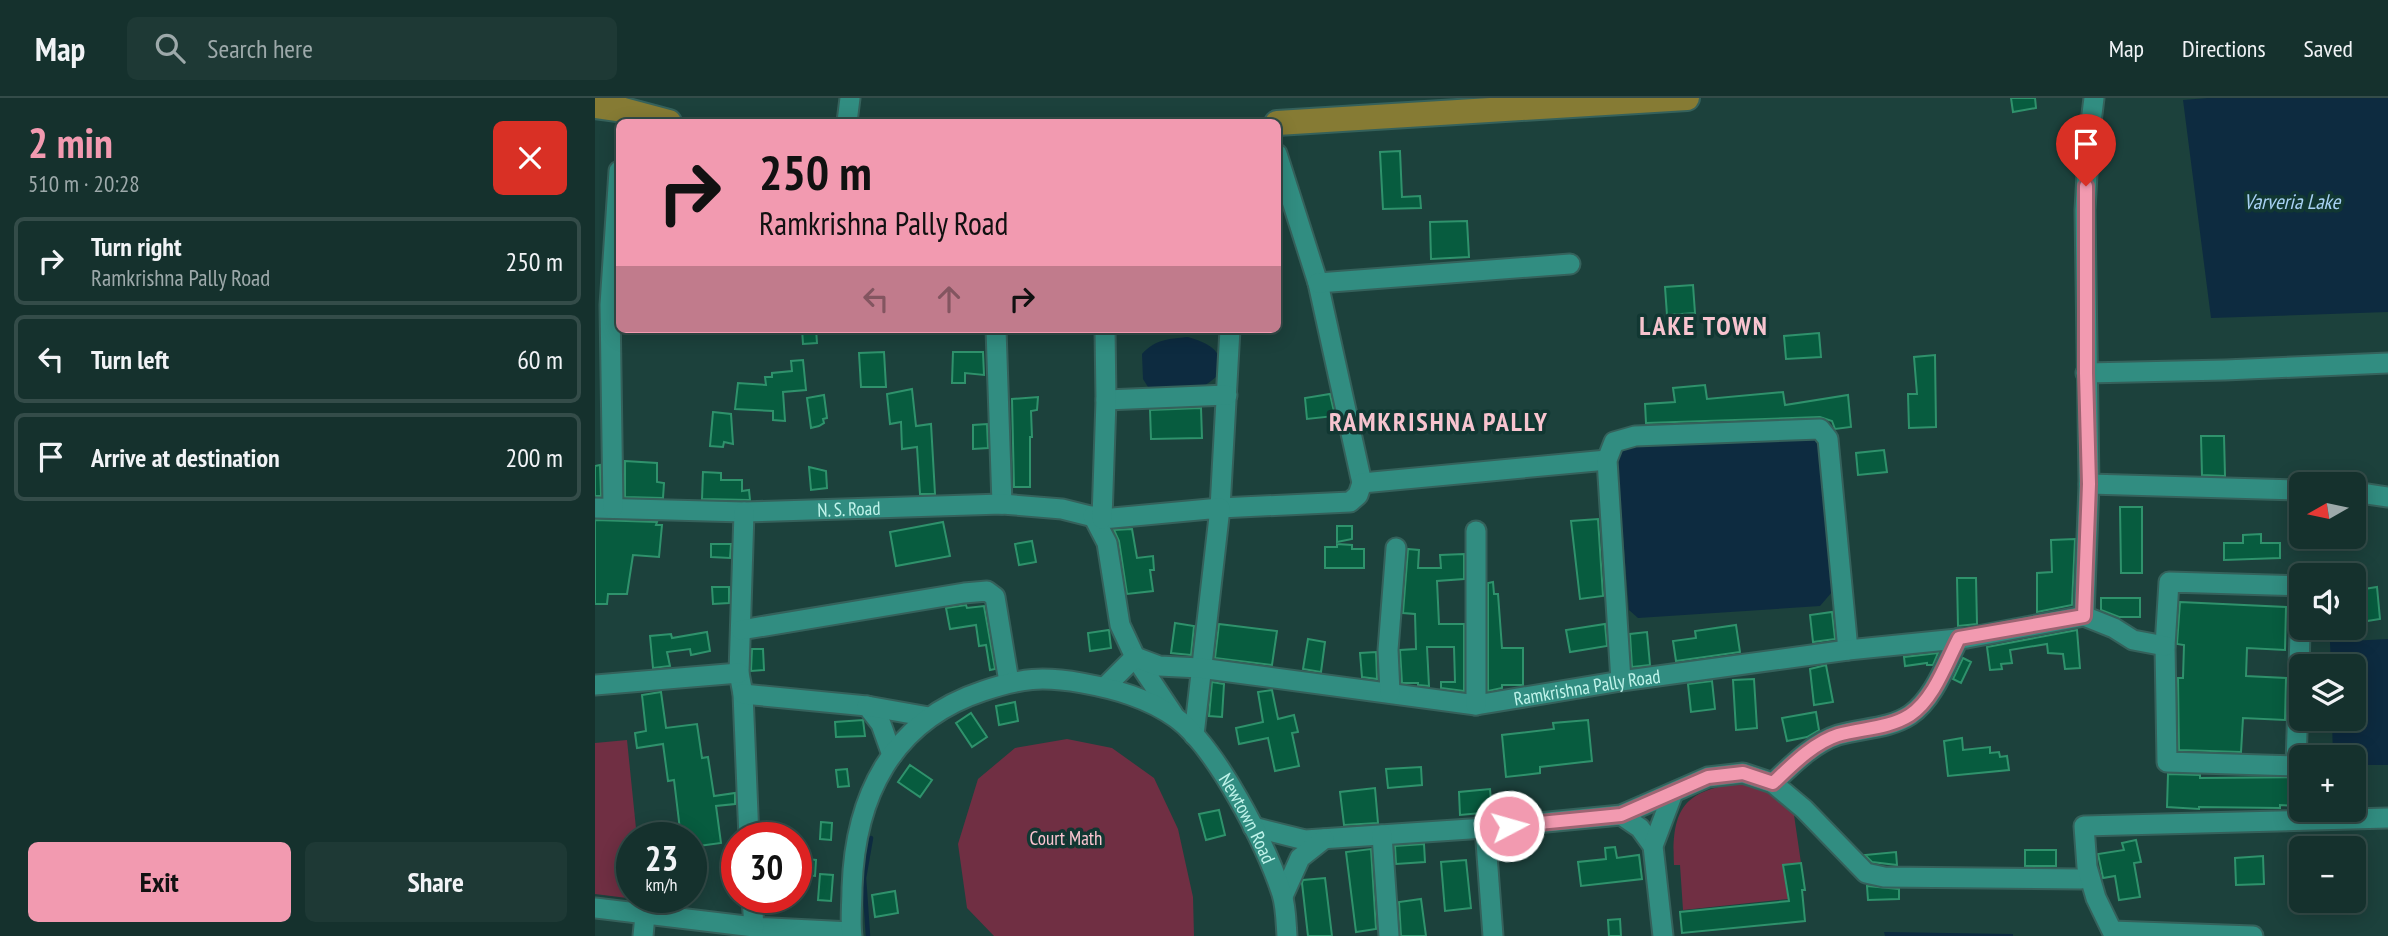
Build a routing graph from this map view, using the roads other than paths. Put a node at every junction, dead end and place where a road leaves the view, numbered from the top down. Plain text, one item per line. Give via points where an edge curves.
1 (850, 98) edge
2 (1687, 98) edge
3 (2094, 98) edge
4 (595, 106) edge
5 (624, 110) edge
6 (658, 119) edge
7 (848, 119) edge
8 (1281, 123) edge
9 (1281, 167) edge
10 (616, 194) edge
11 (1570, 264) dead end
12 (1318, 283) junction
13 (602, 303) edge
14 (996, 333) edge
15 (1105, 333) edge
16 (1230, 333) edge
17 (2388, 363) edge
18 (2086, 373) junction
19 (1227, 395) junction
20 (1106, 400) junction
21 (1607, 460) junction
22 (1362, 483) junction
23 (2089, 484) junction
24 (2289, 490) edge
25 (2366, 494) edge
26 (2388, 497) edge
27 (1002, 504) junction
28 (604, 508) edge
29 (1220, 508) junction
30 (744, 512) junction
31 (1098, 517) junction
32 (1476, 531) dead end
33 (1396, 548) dead end
34 (2289, 586) edge
35 (2084, 616) junction
36 (741, 630) junction
37 (1959, 638) junction
38 (2300, 640) edge
39 (2165, 646) junction
40 (1848, 650) junction
41 (1135, 656) junction
42 (1200, 668) junction
43 (739, 673) junction
44 (1621, 681) junction
45 (1009, 682) junction
46 (595, 685) edge
47 (1105, 687) junction
48 (1390, 693) junction
49 (743, 694) junction
50 (1476, 705) junction
51 (867, 706) junction
52 (929, 717) junction
53 (1176, 718) junction
54 (1194, 735) junction
55 (892, 755) junction
56 (1773, 783) junction
57 (1673, 793) junction
58 (1621, 815) junction
59 (2388, 818) edge
60 (749, 822) edge
61 (1253, 827) junction
62 (1485, 828) junction
63 (1382, 835) junction
64 (1324, 839) junction
65 (1653, 846) junction
66 (2081, 879) dead end
67 (1283, 896) junction
68 (595, 908) edge
69 (645, 915) junction
70 (748, 929) edge
71 (852, 934) edge
72 (643, 936) edge
73 (1287, 936) edge
74 (1389, 936) edge
75 (1493, 936) edge
76 (1663, 936) edge
77 (2253, 936) edge

1 - 7 street
2 - 8 main road
3 - 18 street via 2085,210
4 - 5 main road
5 - 6 main road
9 - 12 street
10 - 13 street
11 - 12 street
12 - 22 street
13 - 28 street
14 - 27 street
15 - 20 street
16 - 19 street
17 - 18 street
18 - 23 street
19 - 20 street
19 - 29 street
20 - 31 street
21 - 22 street
21 - 40 street via 1614,442 1635,436 1820,429 1828,439
21 - 44 street
22 - 29 street, N. S. Road via 1350,502
23 - 24 street
23 - 35 street
25 - 26 street
27 - 30 street, N. S. Road
27 - 31 street, N. S. Road
28 - 30 street, N. S. Road
29 - 31 street, N. S. Road
29 - 42 street
30 - 36 street
31 - 41 street via 1107,543 1119,625
32 - 50 street
33 - 48 street via 1388,650
34 - 39 street via 2169,582
35 - 37 street, Ramkrishna Pally Road
35 - 39 street via 2133,640
36 - 43 street
36 - 45 street via 987,591 995,597
37 - 40 street, Ramkrishna Pally Road
37 - 56 street via 1931,691 1912,714 1893,724 1835,736
38 - 39 street via 2296,766 2167,762
40 - 44 street, Ramkrishna Pally Road
41 - 42 street, Ramkrishna Pally Road via 1159,666
41 - 47 street
41 - 53 street
42 - 48 street, Ramkrishna Pally Road
42 - 54 street
43 - 46 street
43 - 49 street
44 - 50 street, Ramkrishna Pally Road
45 - 47 street via 1049,677
45 - 52 street via 956,700
47 - 53 street via 1138,697
48 - 50 street, Ramkrishna Pally Road
49 - 51 street
49 - 60 street
51 - 52 street
51 - 55 street via 881,724
52 - 55 street
53 - 54 street, Newtown Road
54 - 61 street, Newtown Road via 1226,777
55 - 71 street via 875,782 859,829
56 - 57 street via 1743,773 1708,777
56 - 66 street via 1866,873
57 - 58 street
57 - 65 street
58 - 62 street
58 - 65 street via 1640,828
59 - 77 street via 2084,826 2087,866 2112,931
61 - 64 street
61 - 67 street, Newtown Road
62 - 63 street
62 - 75 street
63 - 64 street
63 - 74 street
64 - 67 street via 1300,858
65 - 76 street
67 - 73 street, Newtown Road
68 - 69 street
69 - 70 street
69 - 72 street
70 - 71 street

